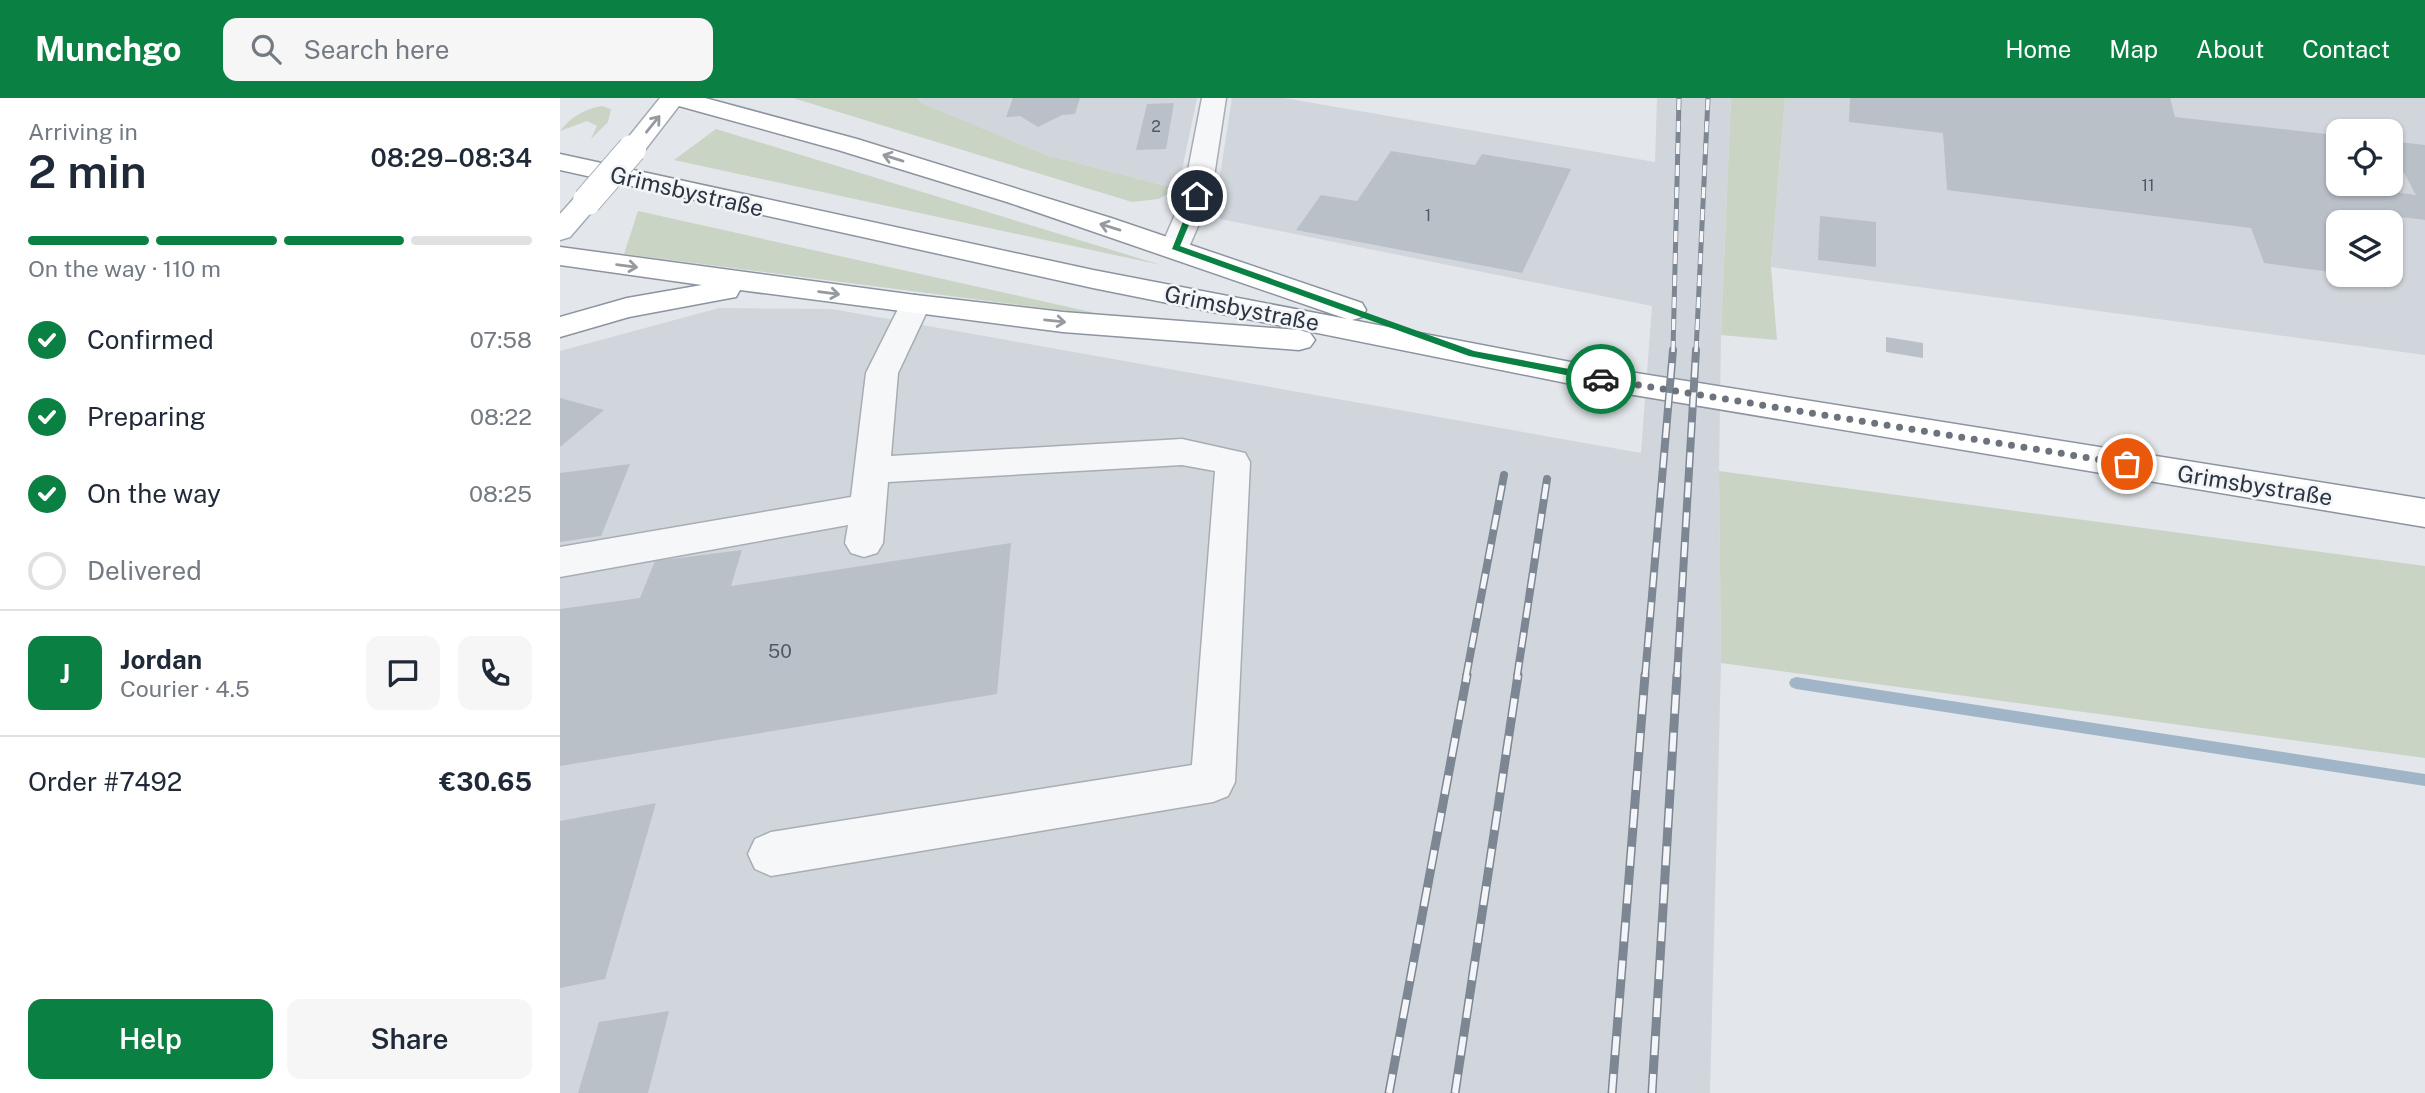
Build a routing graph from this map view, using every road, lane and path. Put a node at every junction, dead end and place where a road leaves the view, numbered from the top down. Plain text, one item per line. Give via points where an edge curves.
1 (675, 98) edge
2 (753, 98) edge
3 (1214, 98) edge
4 (799, 129) junction
5 (560, 162) edge
6 (560, 231) edge
7 (1175, 247) junction
8 (560, 256) edge
9 (762, 284) junction
10 (915, 305) junction
11 (560, 327) edge
12 (1472, 354) junction
13 (867, 507) junction
14 (2425, 513) edge
15 (560, 562) edge
16 (771, 854) dead end

1 - 4 main road
6 -> 1 main road, bridge
2 - 4 main road
3 - 7 street via 1197,196
7 -> 4 main road
5 - 12 main road, Grimsbystraße via 1093,279
7 - 12 main road
8 -> 9 main road
9 -> 10 main road
9 - 11 main road via 627,308
10 -> 12 main road via 1063,322
10 - 13 street via 883,373
12 - 14 main road, Grimsbystraße
13 - 15 street
13 - 16 street via 1182,452 1233,462 1213,782

